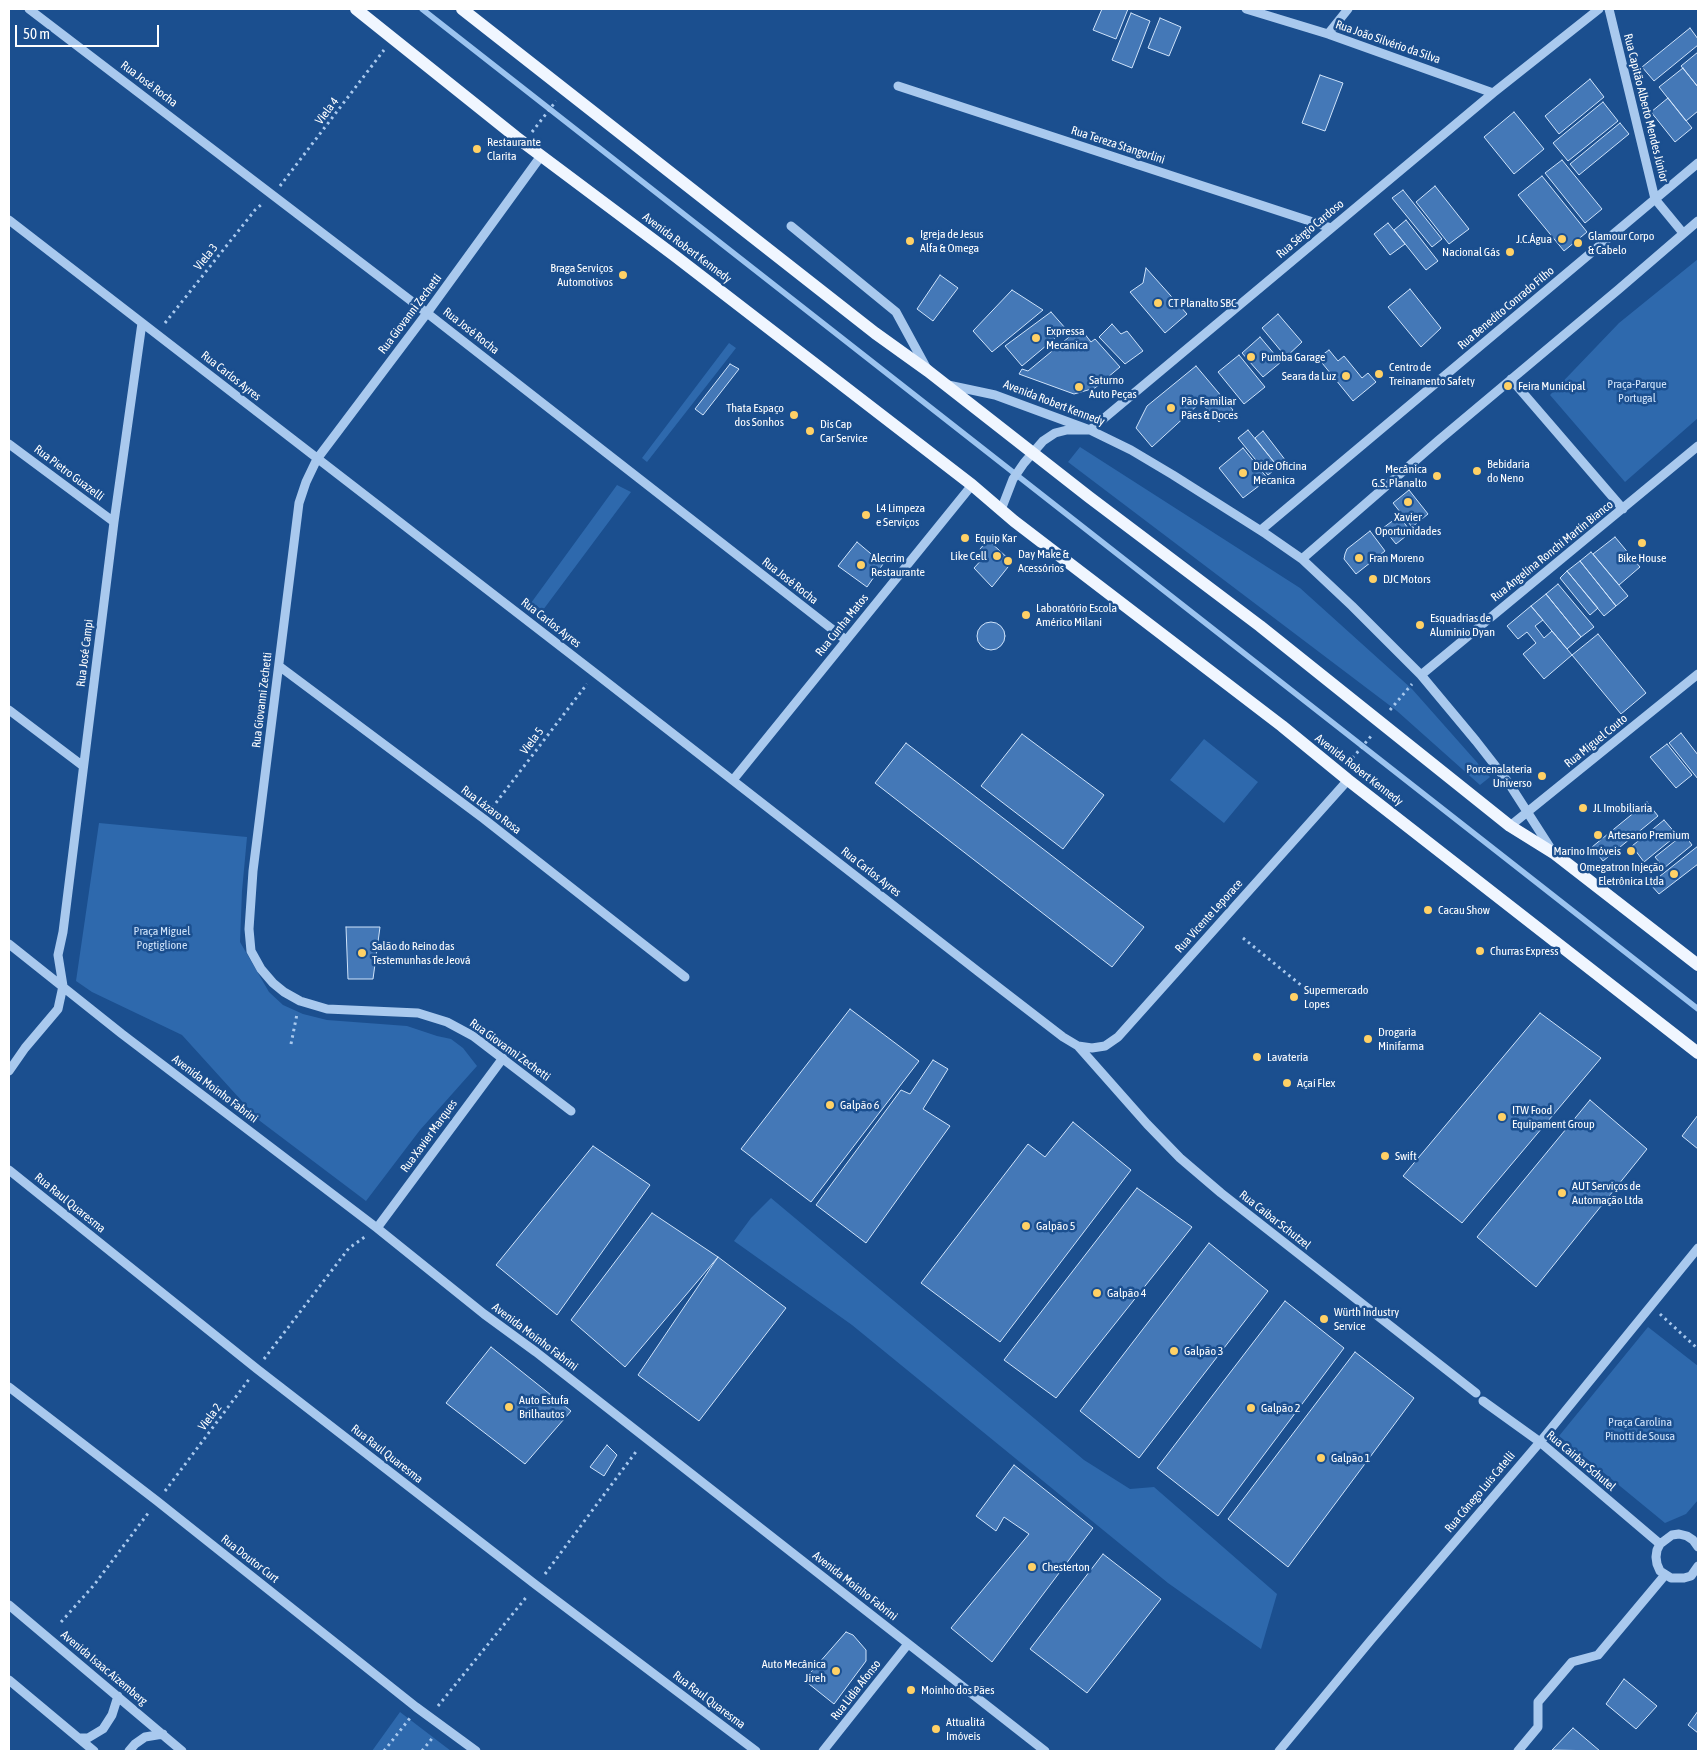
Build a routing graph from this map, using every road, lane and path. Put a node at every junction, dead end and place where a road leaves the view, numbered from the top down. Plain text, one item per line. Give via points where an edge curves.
1 (29, 9) edge
2 (356, 9) edge
3 (462, 9) edge
4 (1246, 9) edge
5 (1348, 9) edge
6 (1599, 9) edge
7 (1609, 9) edge
8 (1328, 34) junction
9 (393, 37) junction
10 (898, 86) dead end
11 (1493, 92) junction
12 (554, 103) dead end
13 (535, 127) dead end
14 (541, 156) junction
15 (1698, 163) edge
16 (274, 195) junction
17 (1655, 199) junction
18 (9, 220) edge
19 (1698, 221) edge
20 (791, 226) dead end
21 (1331, 228) junction
22 (1684, 233) junction
23 (427, 313) junction
24 (142, 323) junction
25 (160, 336) junction
26 (928, 372) junction
27 (1511, 379) junction
28 (943, 384) junction
29 (1090, 430) junction
30 (9, 444) edge
31 (1698, 446) edge
32 (1032, 452) junction
33 (317, 459) junction
34 (972, 485) junction
35 (1623, 509) junction
36 (1001, 510) junction
37 (114, 522) junction
38 (1261, 530) junction
39 (1302, 559) junction
40 (846, 640) junction
41 (279, 666) junction
42 (595, 673) junction
43 (1698, 674) edge
44 (1421, 675) junction
45 (9, 710) edge
46 (1377, 727) junction
47 (1350, 760) dead end
48 (83, 766) junction
49 (733, 780) junction
50 (1348, 780) junction
51 (1528, 812) junction
52 (484, 819) junction
53 (1510, 826) junction
54 (1555, 854) junction
55 (1243, 938) dead end
56 (9, 944) edge
57 (1698, 965) edge
58 (686, 977) dead end
59 (62, 986) junction
60 (1302, 986) dead end
61 (298, 1008) dead end
62 (291, 1044) dead end
63 (1078, 1046) junction
64 (1698, 1053) edge
65 (503, 1058) junction
66 (9, 1071) edge
67 (571, 1111) dead end
68 (9, 1170) edge
69 (377, 1228) junction
70 (1698, 1248) edge
71 (1650, 1306) junction
72 (1698, 1349) edge
73 (257, 1369) junction
74 (9, 1387) edge
75 (1476, 1393) dead end
76 (1484, 1401) dead end
77 (1540, 1442) junction
78 (157, 1501) junction
79 (1697, 1541) edge
80 (1660, 1544) junction
81 (1698, 1566) edge
82 (1665, 1575) junction
83 (1690, 1576) junction
84 (1698, 1582) edge
85 (9, 1605) edge
86 (61, 1622) dead end
87 (908, 1644) junction
88 (9, 1680) edge
89 (118, 1696) junction
90 (412, 1715) dead end
91 (163, 1734) junction
92 (435, 1735) dead end
93 (79, 1738) junction
94 (94, 1751) edge
95 (129, 1751) edge
96 (182, 1751) edge
97 (384, 1751) edge
98 (422, 1751) edge
99 (476, 1751) edge
100 (756, 1751) edge
101 (824, 1751) edge
102 (1045, 1751) edge
103 (1279, 1751) edge
104 (1518, 1751) edge

1 - 16 street, Rua José Rocha
2 - 9 main road, Avenida Robert Kennedy
3 - 26 main road, Avenida Robert Kennedy
4 - 8 street, Rua João Silvério da Silva
5 - 8 street
6 - 11 street, Rua Sérgio Cardoso
7 - 17 street, Rua Capitão Alberto Mendes Júnior
8 - 11 street, Rua João Silvério da Silva
9 - 14 main road, Avenida Robert Kennedy
9 - 16 path, Viela 4
10 - 21 street, Rua Tereza Stangorlini
11 - 21 street, Rua Sérgio Cardoso
12 - 13 path
14 - 23 street, Rua Giovanni Zechetti
14 - 34 main road, Avenida Robert Kennedy
15 - 17 street, Rua Benedito Conrado Filho
16 - 23 street, Rua José Rocha
16 - 25 path, Viela 3 via 255,210 166,320
17 - 22 street, Rua Capitão Alberto Mendes Júnior
17 - 38 street, Rua Benedito Conrado Filho
18 - 24 street, Rua Carlos Ayres
19 - 22 street
20 - 26 street, Avenida Robert Kennedy via 896,312
21 - 29 street, Rua Sérgio Cardoso
22 - 27 street
23 - 33 street, Rua Giovanni Zechetti
23 - 40 street, Rua José Rocha
24 - 25 street, Rua Carlos Ayres
24 - 37 street, Rua José Campi
25 - 33 street, Rua Carlos Ayres
26 - 28 main road, Avenida Robert Kennedy
27 - 35 street
27 - 39 street
28 - 29 street, Avenida Robert Kennedy via 995,395
28 - 32 main road, Avenida Robert Kennedy
29 - 32 street via 1067,430 1055,434
29 - 38 street, Avenida Robert Kennedy via 1131,450
30 - 37 street, Rua Pietro Guazelli
31 - 35 street, Rua Angelina Ronchi Martin Bianco
32 - 36 street via 1013,479
32 - 46 main road, Avenida Robert Kennedy via 1260,626
33 - 41 street, Rua Giovanni Zechetti via 299,503
33 - 42 street, Rua Carlos Ayres
34 - 36 main road, Avenida Robert Kennedy
34 - 40 street, Rua Cunha Matos
35 - 44 street, Rua Angelina Ronchi Martin Bianco
36 - 50 main road, Avenida Robert Kennedy
37 - 48 street, Rua José Campi
38 - 39 street, Avenida Robert Kennedy
39 - 44 street, Avenida Robert Kennedy
40 - 49 street, Rua Cunha Matos
41 - 52 street, Rua Lázaro Rosa
41 - 65 street, Rua Giovanni Zechetti via 253,871 249,929 252,951 261,969 284,992 312,1006 418,1013 447,1022
42 - 49 street, Rua Carlos Ayres
42 - 52 path, Viela 5
43 - 51 street, Rua Miguel Couto
44 - 46 path
44 - 51 street, Avenida Robert Kennedy via 1476,741
45 - 48 street
46 - 47 path
46 - 53 main road, Avenida Robert Kennedy
48 - 59 street, Rua José Campi via 58,954
49 - 63 street, Rua Carlos Ayres
50 - 63 street, Rua Vicente Leporace via 1118,1037 1105,1046
50 - 64 main road, Avenida Robert Kennedy
51 - 53 street, Rua Miguel Couto
51 - 54 street, Avenida Robert Kennedy
52 - 58 street, Rua Lázaro Rosa
53 - 54 main road, Avenida Robert Kennedy
54 - 57 main road, Avenida Robert Kennedy
55 - 60 path
56 - 59 street, Avenida Moinho Fabrini
59 - 66 street, Rua José Campi via 58,1009
59 - 69 street, Avenida Moinho Fabrini
61 - 62 path
63 - 75 street, Rua Caibar Schutzel via 1147,1124 1220,1193
65 - 67 street, Rua Giovanni Zechetti
65 - 69 street, Rua Xavier Marques
68 - 73 street, Rua Raul Quaresma
69 - 73 path, Viela 2 via 349,1248
69 - 87 street, Avenida Moinho Fabrini
70 - 71 street, Rua Cônego Luis Catelli
71 - 72 path
71 - 77 street, Rua Cônego Luis Catelli
73 - 78 path, Viela 2
73 - 100 street, Rua Raul Quaresma
74 - 78 street, Rua Doutor Curt
76 - 77 street, Rua Cairbar Schutel
77 - 80 street, Rua Cairbar Schutel
77 - 103 street, Rua Cônego Luis Catelli
78 - 86 path, Viela 2 via 94,1585
78 - 99 street, Rua Doutor Curt
79 - 80 street via 1680,1534 1672,1535
80 - 82 street via 1657,1564
81 - 83 street
82 - 83 street via 1678,1579
82 - 104 street via 1598,1655 1572,1662 1538,1702 1538,1727
83 - 84 street
85 - 89 street, Avenida Isaac Aizemberg
87 - 101 street, Rua Lídia Afonso
87 - 102 street, Avenida Moinho Fabrini
88 - 93 street
89 - 91 street, Avenida Isaac Aizemberg
89 - 93 street via 112,1716 103,1729 88,1738
90 - 97 path
91 - 95 street via 144,1737
91 - 96 street, Avenida Isaac Aizemberg
92 - 98 path
93 - 94 street

